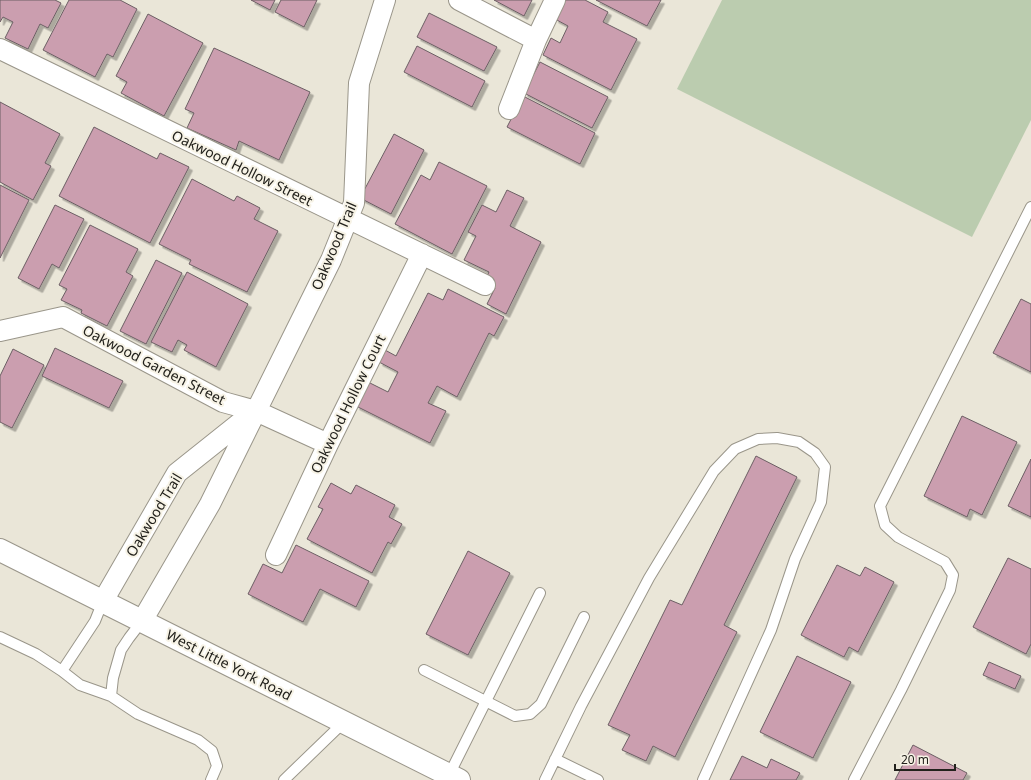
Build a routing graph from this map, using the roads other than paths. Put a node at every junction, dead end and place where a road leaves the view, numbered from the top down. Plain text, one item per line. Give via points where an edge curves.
1 (385, 0) edge
2 (459, 0) edge
3 (555, 0) edge
4 (536, 40) junction
5 (1, 53) edge
6 (509, 109) dead end
7 (1031, 207) edge
8 (348, 219) junction
9 (422, 254) junction
10 (485, 285) dead end
11 (0, 331) edge
12 (256, 411) junction
13 (328, 444) junction
14 (0, 550) edge
15 (276, 555) dead end
16 (540, 593) dead end
17 (103, 601) junction
18 (584, 617) dead end
19 (142, 621) junction
20 (0, 636) edge
21 (424, 670) dead end
22 (62, 671) junction
23 (111, 696) junction
24 (485, 702) junction
25 (343, 723) junction
26 (555, 759) junction
27 (454, 777) edge
28 (211, 780) edge
29 (284, 780) edge
30 (545, 780) edge
31 (598, 780) edge
32 (703, 780) edge
33 (854, 780) edge

1 - 8 street, Oakwood Trail via 359,83 354,203
2 - 4 street
3 - 4 street
4 - 6 street
5 - 8 street, Oakwood Hollow Street
7 - 33 lane via 880,506 885,525 898,537 945,562 953,575 950,590
8 - 9 street, Oakwood Hollow Street
8 - 12 street, Oakwood Trail
9 - 10 street, Oakwood Hollow Street
9 - 13 street, Oakwood Hollow Court
11 - 12 street, Oakwood Garden Street via 63,317 223,402
12 - 13 street, Oakwood Garden Street
12 - 17 street, Oakwood Trail via 177,473
12 - 19 street, Oakwood Trail via 210,504
13 - 15 street, Oakwood Hollow Court
14 - 17 main road, West Little York Road
16 - 24 lane
17 - 19 main road, West Little York Road
17 - 22 lane via 96,621
18 - 24 lane via 541,704 530,714 515,716
19 - 23 lane via 121,650
19 - 25 main road, West Little York Road
20 - 22 lane via 36,654
21 - 24 lane
22 - 23 lane via 80,685
23 - 28 lane via 138,714 198,740 212,751 217,766
24 - 27 lane
25 - 27 main road, West Little York Road
25 - 29 lane
26 - 30 lane
26 - 31 lane
26 - 32 lane via 649,578 714,471 735,449 758,439 776,438 799,442 815,453 825,467 822,502 795,559 771,630

